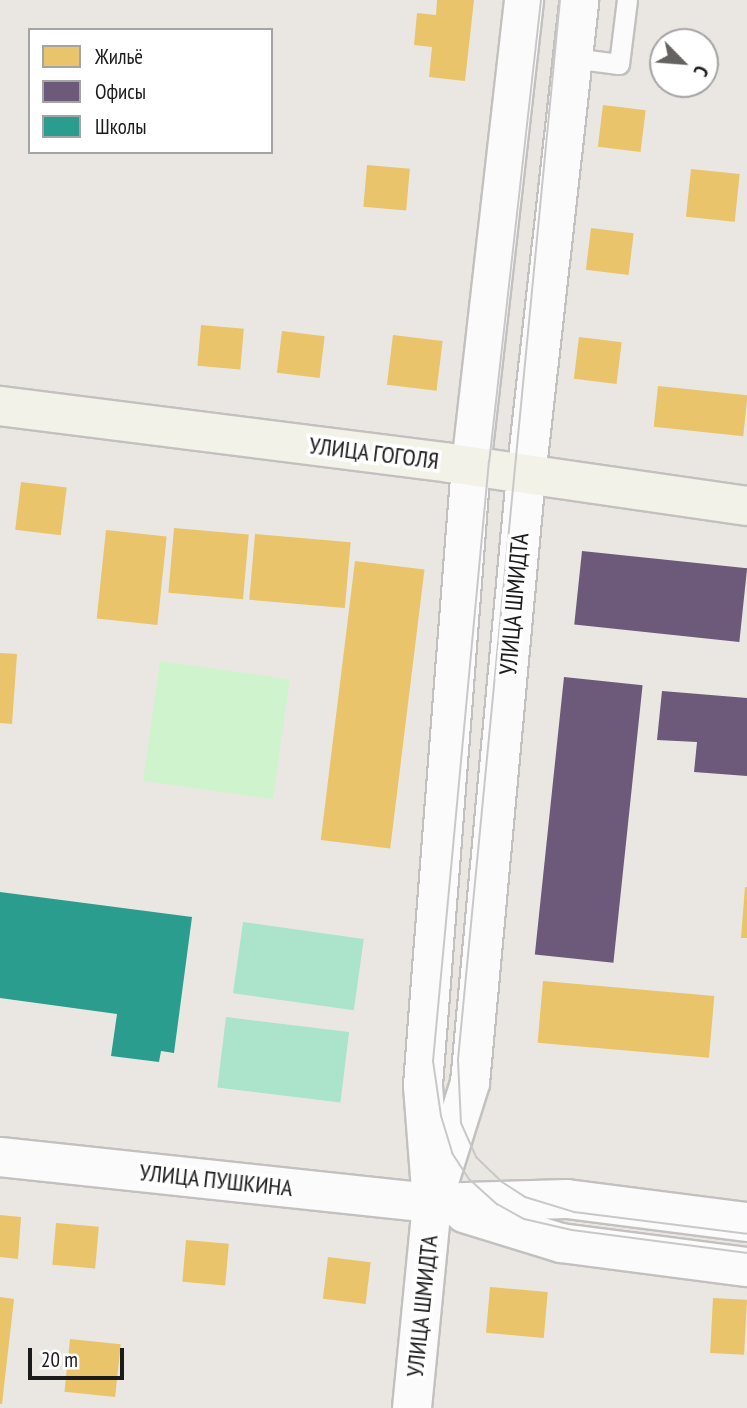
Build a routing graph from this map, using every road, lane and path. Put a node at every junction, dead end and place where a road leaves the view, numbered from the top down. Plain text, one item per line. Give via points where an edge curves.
1 (524, 0) edge
2 (579, 0) edge
3 (627, 0) edge
4 (572, 58) junction
5 (0, 405) edge
6 (471, 467) junction
7 (526, 476) junction
8 (747, 506) edge
9 (0, 1157) edge
10 (432, 1203) junction
11 (747, 1222) edge
12 (747, 1267) edge
13 (412, 1408) edge

1 - 6 street, УЛИЦА ШМИДТА
2 - 4 street, УЛИЦА ШМИДТА
3 - 4 lane via 618,64
4 - 7 street, УЛИЦА ШМИДТА
5 - 6 main road, УЛИЦА ГОГОЛЯ
6 - 7 main road, УЛИЦА ГОГОЛЯ
6 - 10 street, УЛИЦА ШМИДТА via 423,1085
7 - 8 main road, УЛИЦА ГОГОЛЯ
7 - 10 street, УЛИЦА ШМИДТА via 470,1083
9 - 10 street, УЛИЦА ПУШКИНА
10 - 11 street, УЛИЦА ПУШКИНА via 567,1199
10 - 12 street, УЛИЦА ПУШКИНА via 561,1243
10 - 13 street, УЛИЦА ШМИДТА

